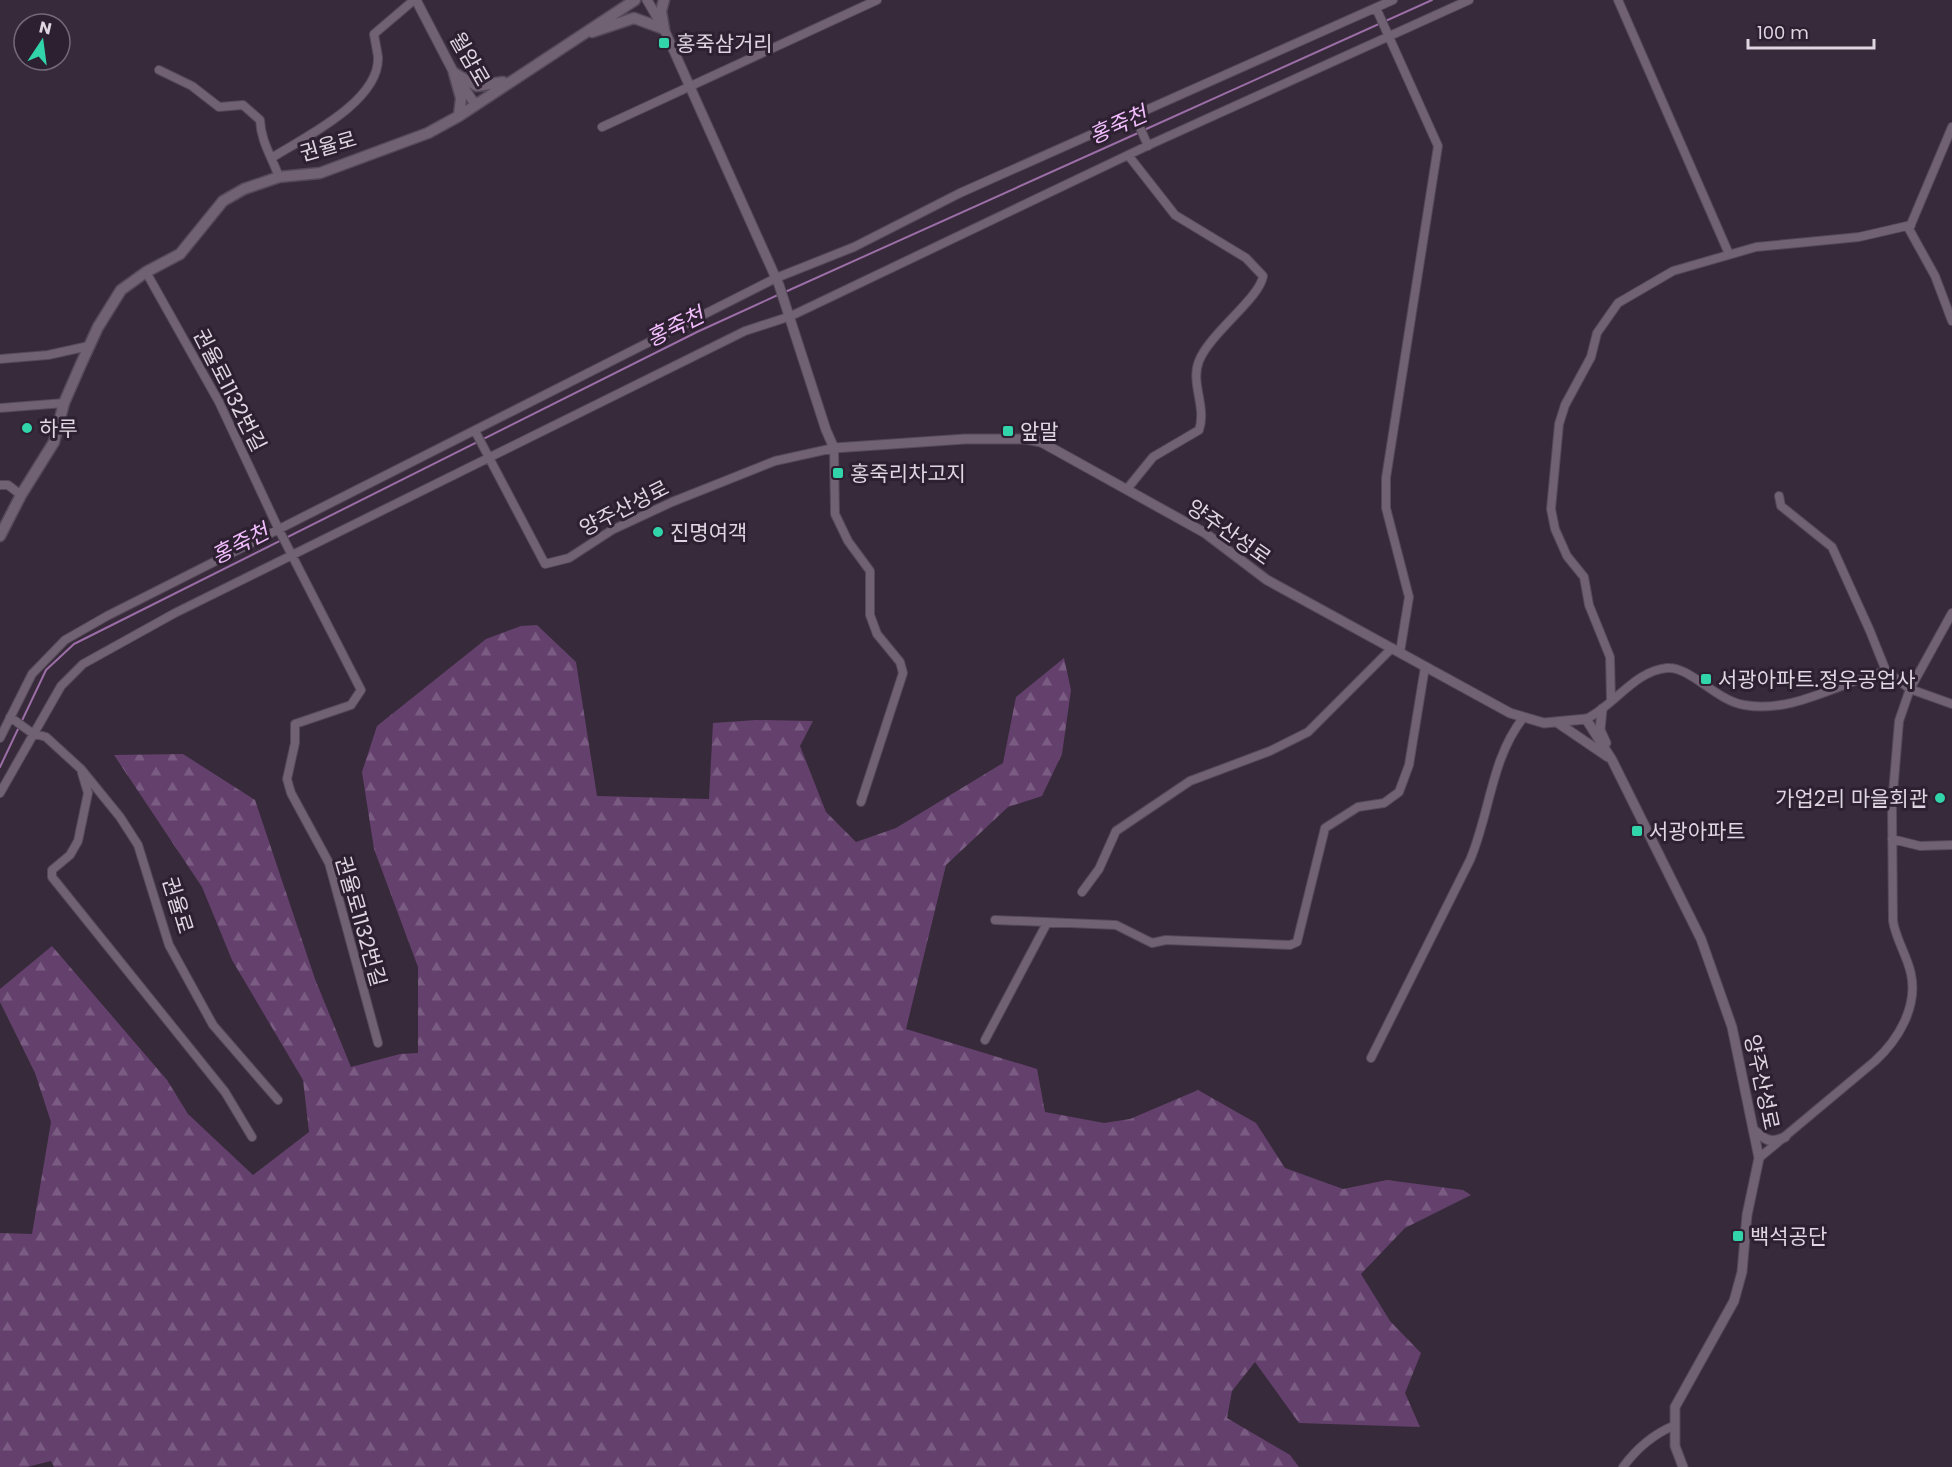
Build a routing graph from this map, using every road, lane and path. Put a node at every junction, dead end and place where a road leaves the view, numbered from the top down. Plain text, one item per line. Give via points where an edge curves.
1 (415, 0) edge
2 (635, 0) edge
3 (647, 0) edge
4 (664, 0) edge
5 (877, 0) edge
6 (1393, 0) edge
7 (1469, 0) edge
8 (1618, 0) edge
9 (1376, 8) junction
10 (664, 29) junction
11 (577, 37) junction
12 (1390, 38) junction
13 (159, 70) dead end
14 (454, 73) junction
15 (509, 81) junction
16 (690, 86) junction
17 (476, 104) junction
18 (459, 116) junction
19 (1135, 116) junction
20 (602, 127) dead end
21 (1952, 127) edge
22 (1148, 146) junction
23 (1128, 155) junction
24 (273, 157) junction
25 (279, 177) junction
26 (1911, 225) junction
27 (1730, 254) junction
28 (146, 272) junction
29 (778, 281) junction
30 (791, 316) junction
31 (1952, 321) edge
32 (89, 346) junction
33 (0, 359) edge
34 (64, 403) junction
35 (0, 408) edge
36 (475, 431) junction
37 (834, 448) junction
38 (490, 457) junction
39 (0, 485) edge
40 (1127, 489) junction
41 (21, 495) junction
42 (1779, 496) dead end
43 (278, 528) junction
44 (0, 536) edge
45 (292, 554) junction
46 (1952, 613) edge
47 (1396, 650) junction
48 (1425, 667) junction
49 (1886, 671) junction
50 (1910, 689) junction
51 (1611, 701) junction
52 (1952, 705) edge
53 (1602, 709) junction
54 (10, 717) junction
55 (1522, 718) junction
56 (1586, 719) junction
57 (1558, 723) junction
58 (32, 733) junction
59 (0, 738) edge
60 (1612, 760) junction
61 (81, 769) junction
62 (0, 793) edge
63 (861, 802) dead end
64 (1892, 840) junction
65 (1952, 845) edge
66 (1082, 892) dead end
67 (995, 920) dead end
68 (1047, 923) junction
69 (985, 1040) dead end
70 (378, 1043) dead end
71 (1371, 1058) dead end
72 (278, 1100) dead end
73 (1754, 1130) junction
74 (252, 1137) dead end
75 (1785, 1137) junction
76 (1759, 1158) junction
77 (1673, 1426) junction
78 (1623, 1467) edge
79 (1683, 1467) edge

1 - 14 street, 월암로
1 - 24 street via 374,34 378,59 367,91 344,111
2 - 11 main road, 권율로
3 - 10 street
4 - 10 main road
5 - 16 street
6 - 9 street
7 - 12 street
8 - 27 street
9 - 12 street
9 - 19 street
10 - 11 main road via 634,18
10 - 16 street
11 - 15 main road, 권율로
12 - 22 street
12 - 47 street via 1438,146 1386,478 1386,508 1409,597
13 - 24 street via 192,86 219,107 243,105 260,120 261,138
14 - 15 main road via 477,86
14 - 17 street, 월암로
14 - 18 main road via 461,98
15 - 17 main road, 권율로
16 - 20 street
16 - 29 street
17 - 18 main road, 권율로
18 - 25 main road, 권율로 via 428,132 320,173
19 - 22 street
19 - 29 street via 960,193
21 - 26 street
22 - 23 street
23 - 30 street
23 - 40 street via 1175,215 1246,258 1263,276 1262,286 1207,346 1198,362 1196,376 1203,411 1199,430 1153,457
24 - 25 street
25 - 28 main road, 권율로 via 223,201 180,254
26 - 27 street via 1859,237 1756,247
26 - 31 street via 1909,228 1935,276
27 - 51 street via 1673,271 1618,303 1597,333 1587,367 1559,424 1551,509 1567,556 1584,577 1589,605 1610,657
28 - 32 main road, 권율로 via 121,291
28 - 43 street, 권율로1132번길 via 219,402
29 - 30 street
29 - 36 street
30 - 37 street
30 - 38 street via 745,331
32 - 33 street
32 - 34 main road, 권율로
34 - 35 street
34 - 41 main road, 권율로 via 54,442
36 - 38 street
36 - 43 street
37 - 38 street, 양주산성로 via 775,461 725,480 612,530 569,558 545,564
37 - 40 street, 양주산성로 via 1026,439 1041,442
37 - 63 street via 835,514 848,541 870,571 870,615 877,634 900,662 903,673
38 - 45 street
39 - 41 street via 8,485
40 - 47 street, 양주산성로 via 1205,532 1267,580
41 - 44 main road, 권율로
42 - 49 street via 1781,506 1832,548
43 - 45 street, 권율로1132번길
43 - 54 street via 65,640 32,674
45 - 58 street via 83,664 61,687
45 - 70 street, 권율로1132번길 via 361,690 351,705 295,724 287,779 328,863
46 - 50 street
47 - 48 street, 양주산성로
47 - 66 street via 1308,732 1190,781 1116,831 1099,869
48 - 55 street, 양주산성로
48 - 68 street via 1409,765 1399,792 1384,803 1358,807 1325,828 1298,942 1152,943 1116,925
49 - 50 street
49 - 51 street, 양주산성로 via 1815,696 1756,706 1724,699 1688,673 1668,668 1646,676
50 - 52 street
50 - 64 street via 1897,735
51 - 53 street, 양주산성로
53 - 56 street, 양주산성로
53 - 60 street via 1600,730
54 - 58 street, 권율로
54 - 59 street
55 - 57 street, 양주산성로
55 - 71 street via 1494,775 1482,832 1470,860
56 - 57 street, 양주산성로
56 - 60 street, 양주산성로
57 - 60 street
58 - 61 street, 권율로 via 46,737
58 - 62 street
60 - 73 street, 양주산성로 via 1704,948 1732,1027
61 - 72 street, 권율로 via 138,845 169,945 213,1024
61 - 74 street via 88,793 78,841 70,855 52,870 52,877 225,1092
64 - 65 street via 1920,846
64 - 75 street via 1894,930 1912,984 1902,1027 1890,1048
67 - 68 street
68 - 69 street
73 - 75 street via 1769,1141
73 - 76 street, 양주산성로
75 - 76 street
76 - 77 street, 양주산성로 via 1736,1292 1723,1324 1679,1396
77 - 78 street via 1656,1433
77 - 79 street, 양주산성로

